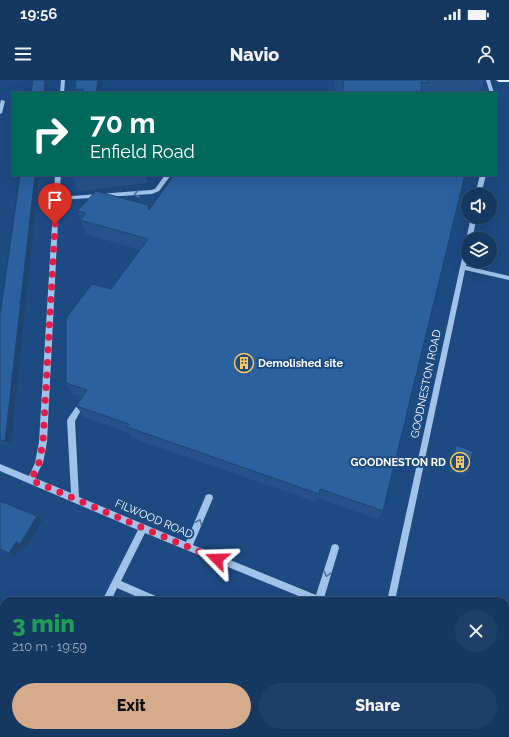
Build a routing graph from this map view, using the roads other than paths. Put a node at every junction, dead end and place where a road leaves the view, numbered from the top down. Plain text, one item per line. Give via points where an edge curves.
1 (63, 80) edge
2 (488, 80) edge
3 (499, 80) edge
4 (509, 80) edge
5 (62, 92) edge
6 (492, 92) edge
7 (3, 101) dead end
8 (0, 113) edge
9 (58, 176) edge
10 (167, 176) edge
11 (483, 176) edge
12 (480, 188) edge
13 (56, 199) junction
14 (462, 268) edge
15 (466, 268) edge
16 (509, 278) edge
17 (82, 403) edge
18 (0, 467) edge
19 (31, 480) junction
20 (75, 498) junction
21 (209, 498) dead end
22 (143, 528) junction
23 (188, 547) junction
24 (335, 548) dead end
25 (115, 583) junction
26 (108, 597) edge
27 (148, 597) edge
28 (310, 597) edge
29 (321, 597) edge
30 (392, 597) edge

1 - 5 street
2 - 6 street
3 - 4 main road
7 - 8 street
9 - 13 street
10 -> 13 street via 157,190 152,192
11 - 12 street
13 - 19 street via 43,442 39,463
14 - 30 street, GOODNESTON ROAD
15 - 16 street
17 - 20 street via 71,420
18 - 19 street, FILWOOD ROAD
19 - 20 street, FILWOOD ROAD
20 - 22 street, FILWOOD ROAD
23 -> 21 street
22 - 23 street, FILWOOD ROAD
22 - 25 street
23 - 28 street, FILWOOD ROAD
24 -> 29 street
25 - 26 street
25 - 27 street

